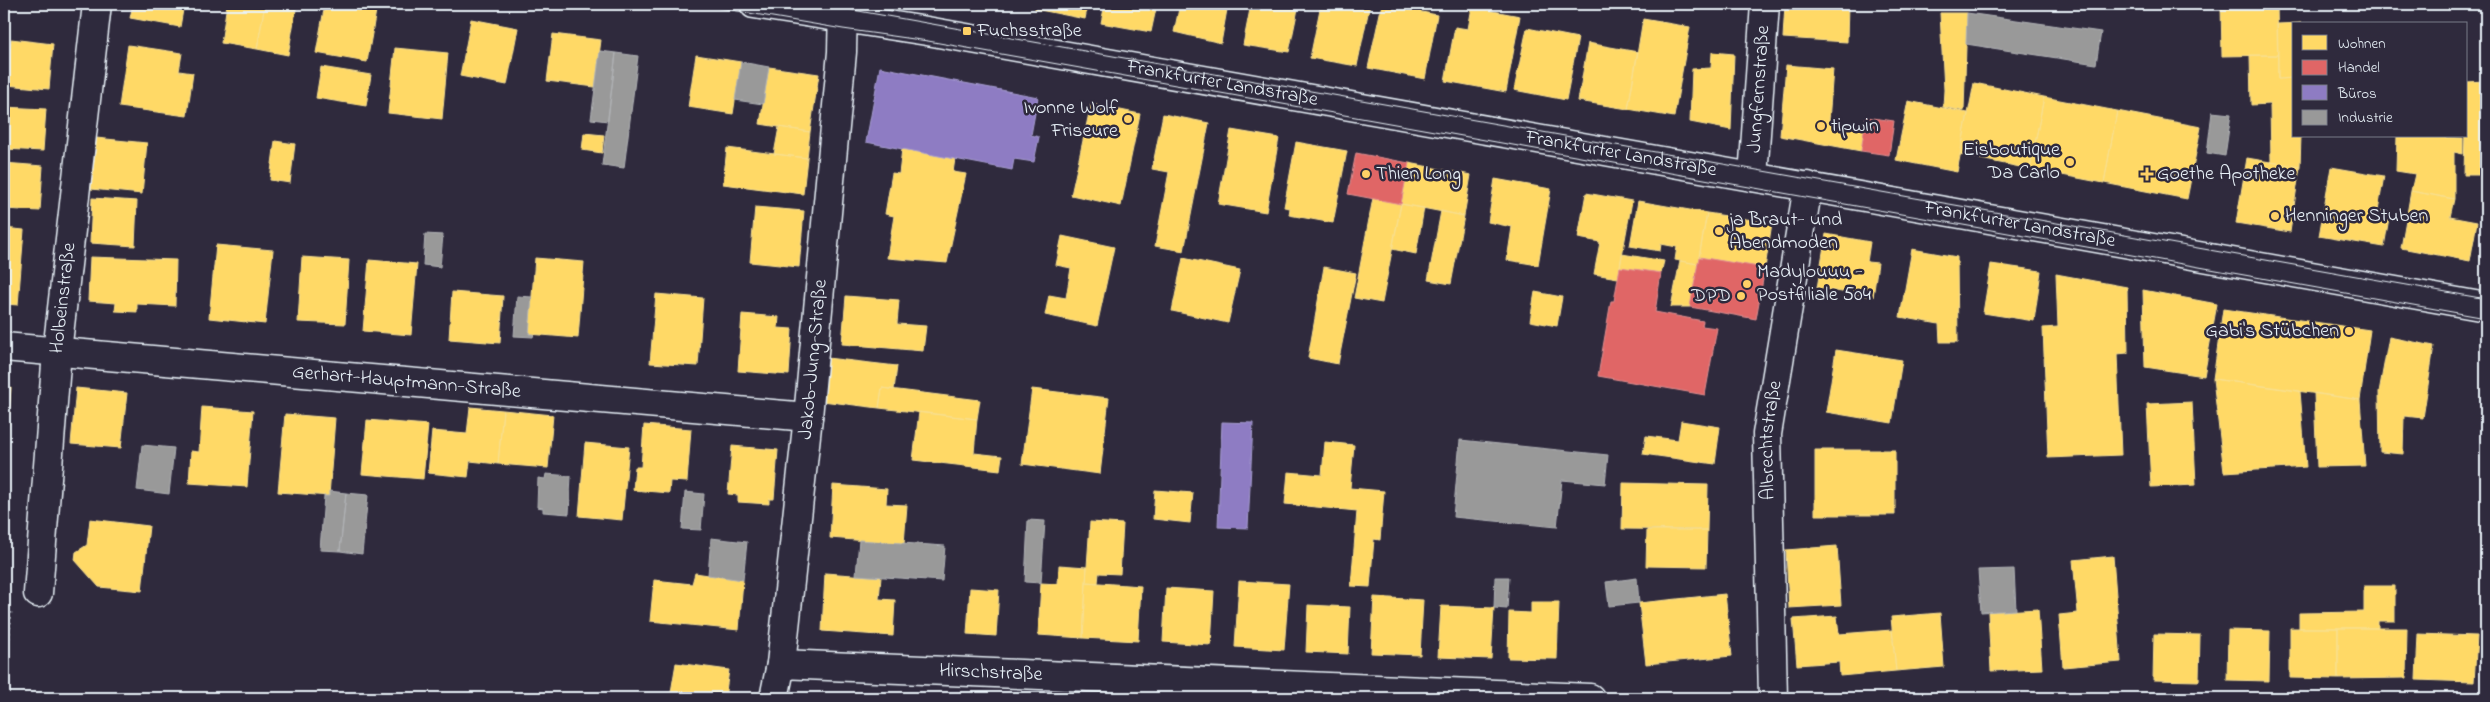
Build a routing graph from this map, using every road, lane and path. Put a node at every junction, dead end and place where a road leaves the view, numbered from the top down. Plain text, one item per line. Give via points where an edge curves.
1 (97, 4) edge
2 (542, 4) edge
3 (754, 4) edge
4 (1765, 4) edge
5 (546, 10) dead end
6 (843, 11) edge
7 (1753, 177) junction
8 (1808, 186) junction
9 (2486, 307) edge
10 (4, 347) edge
11 (58, 352) junction
12 (808, 417) junction
13 (38, 593) joint
14 (781, 664) junction
15 (4, 698) edge
16 (774, 698) edge
17 (1590, 698) edge
18 (1773, 698) edge

1 - 11 street, Holbeinstraße
2 - 5 path
3 - 6 street, Frankfurter Landstraße
4 - 7 street, Jungfernstraße
6 - 7 street, Frankfurter Landstraße via 956,36
6 - 12 street, Jakob-Jung-Straße via 842,52
7 - 8 street, Frankfurter Landstraße
8 - 9 street, Frankfurter Landstraße
8 - 18 street, Albrechtstraße via 1766,434
10 - 11 street, Gerhart-Hauptmann-Straße
11 - 12 street, Gerhart-Hauptmann-Straße
11 - 13 street, Holbeinstraße
12 - 14 street, Jakob-Jung-Straße
13 - 15 path via 22,596 11,607
14 - 16 street, Jakob-Jung-Straße
14 - 17 street, Hirschstraße

